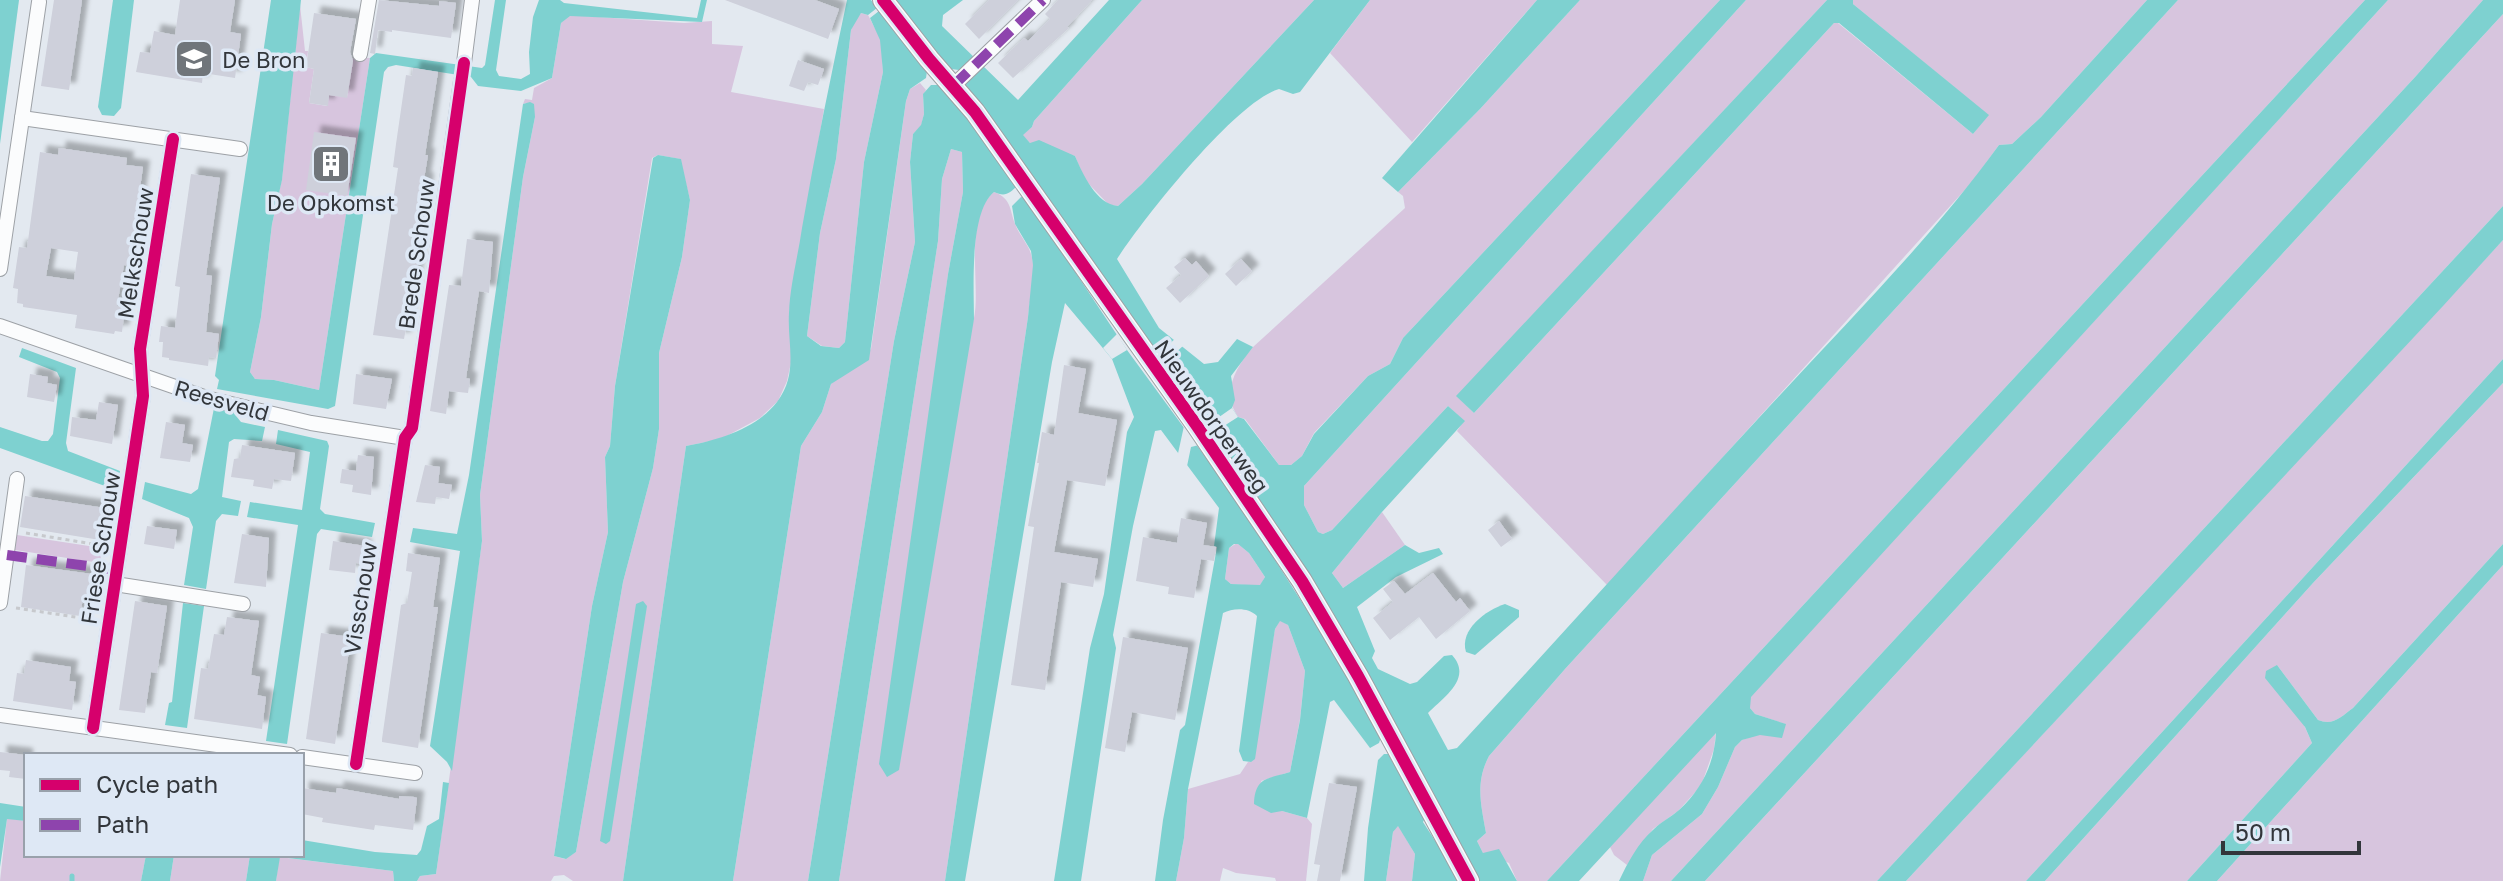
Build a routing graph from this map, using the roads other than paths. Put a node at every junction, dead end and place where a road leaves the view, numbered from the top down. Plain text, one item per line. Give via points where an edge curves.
1 (369, 0) edge
2 (472, 0) edge
3 (883, 0) edge
4 (1043, 0) edge
5 (39, 2) edge
6 (360, 54) dead end
7 (464, 63) dead end
8 (461, 81) dead end
9 (953, 86) junction
10 (22, 118) junction
11 (173, 139) junction
12 (240, 149) dead end
13 (0, 269) edge
14 (0, 326) edge
15 (140, 374) junction
16 (405, 438) junction
17 (17, 479) dead end
18 (115, 584) junction
19 (0, 603) edge
20 (243, 604) dead end
21 (0, 715) edge
22 (93, 728) junction
23 (275, 753) edge
24 (304, 757) edge
25 (356, 764) junction
26 (415, 773) dead end
27 (1469, 881) edge

1 - 6 street
2 - 7 street
3 - 9 street, Nieuwdorperweg
4 - 9 street
5 - 10 street
8 - 16 street, Brede Schouw via 412,428
9 - 27 street, Nieuwdorperweg via 1302,581
10 - 11 street
10 - 13 street
11 - 12 street
11 - 15 street, Melkschouw
14 - 15 street, Reesveld
15 - 16 street, Reesveld via 243,408
15 - 18 street, Friese Schouw via 143,396
16 - 25 street, Visschouw
17 - 19 street
18 - 20 street
18 - 22 street, Friese Schouw
21 - 22 street
22 - 23 street
24 - 25 street
25 - 26 street

